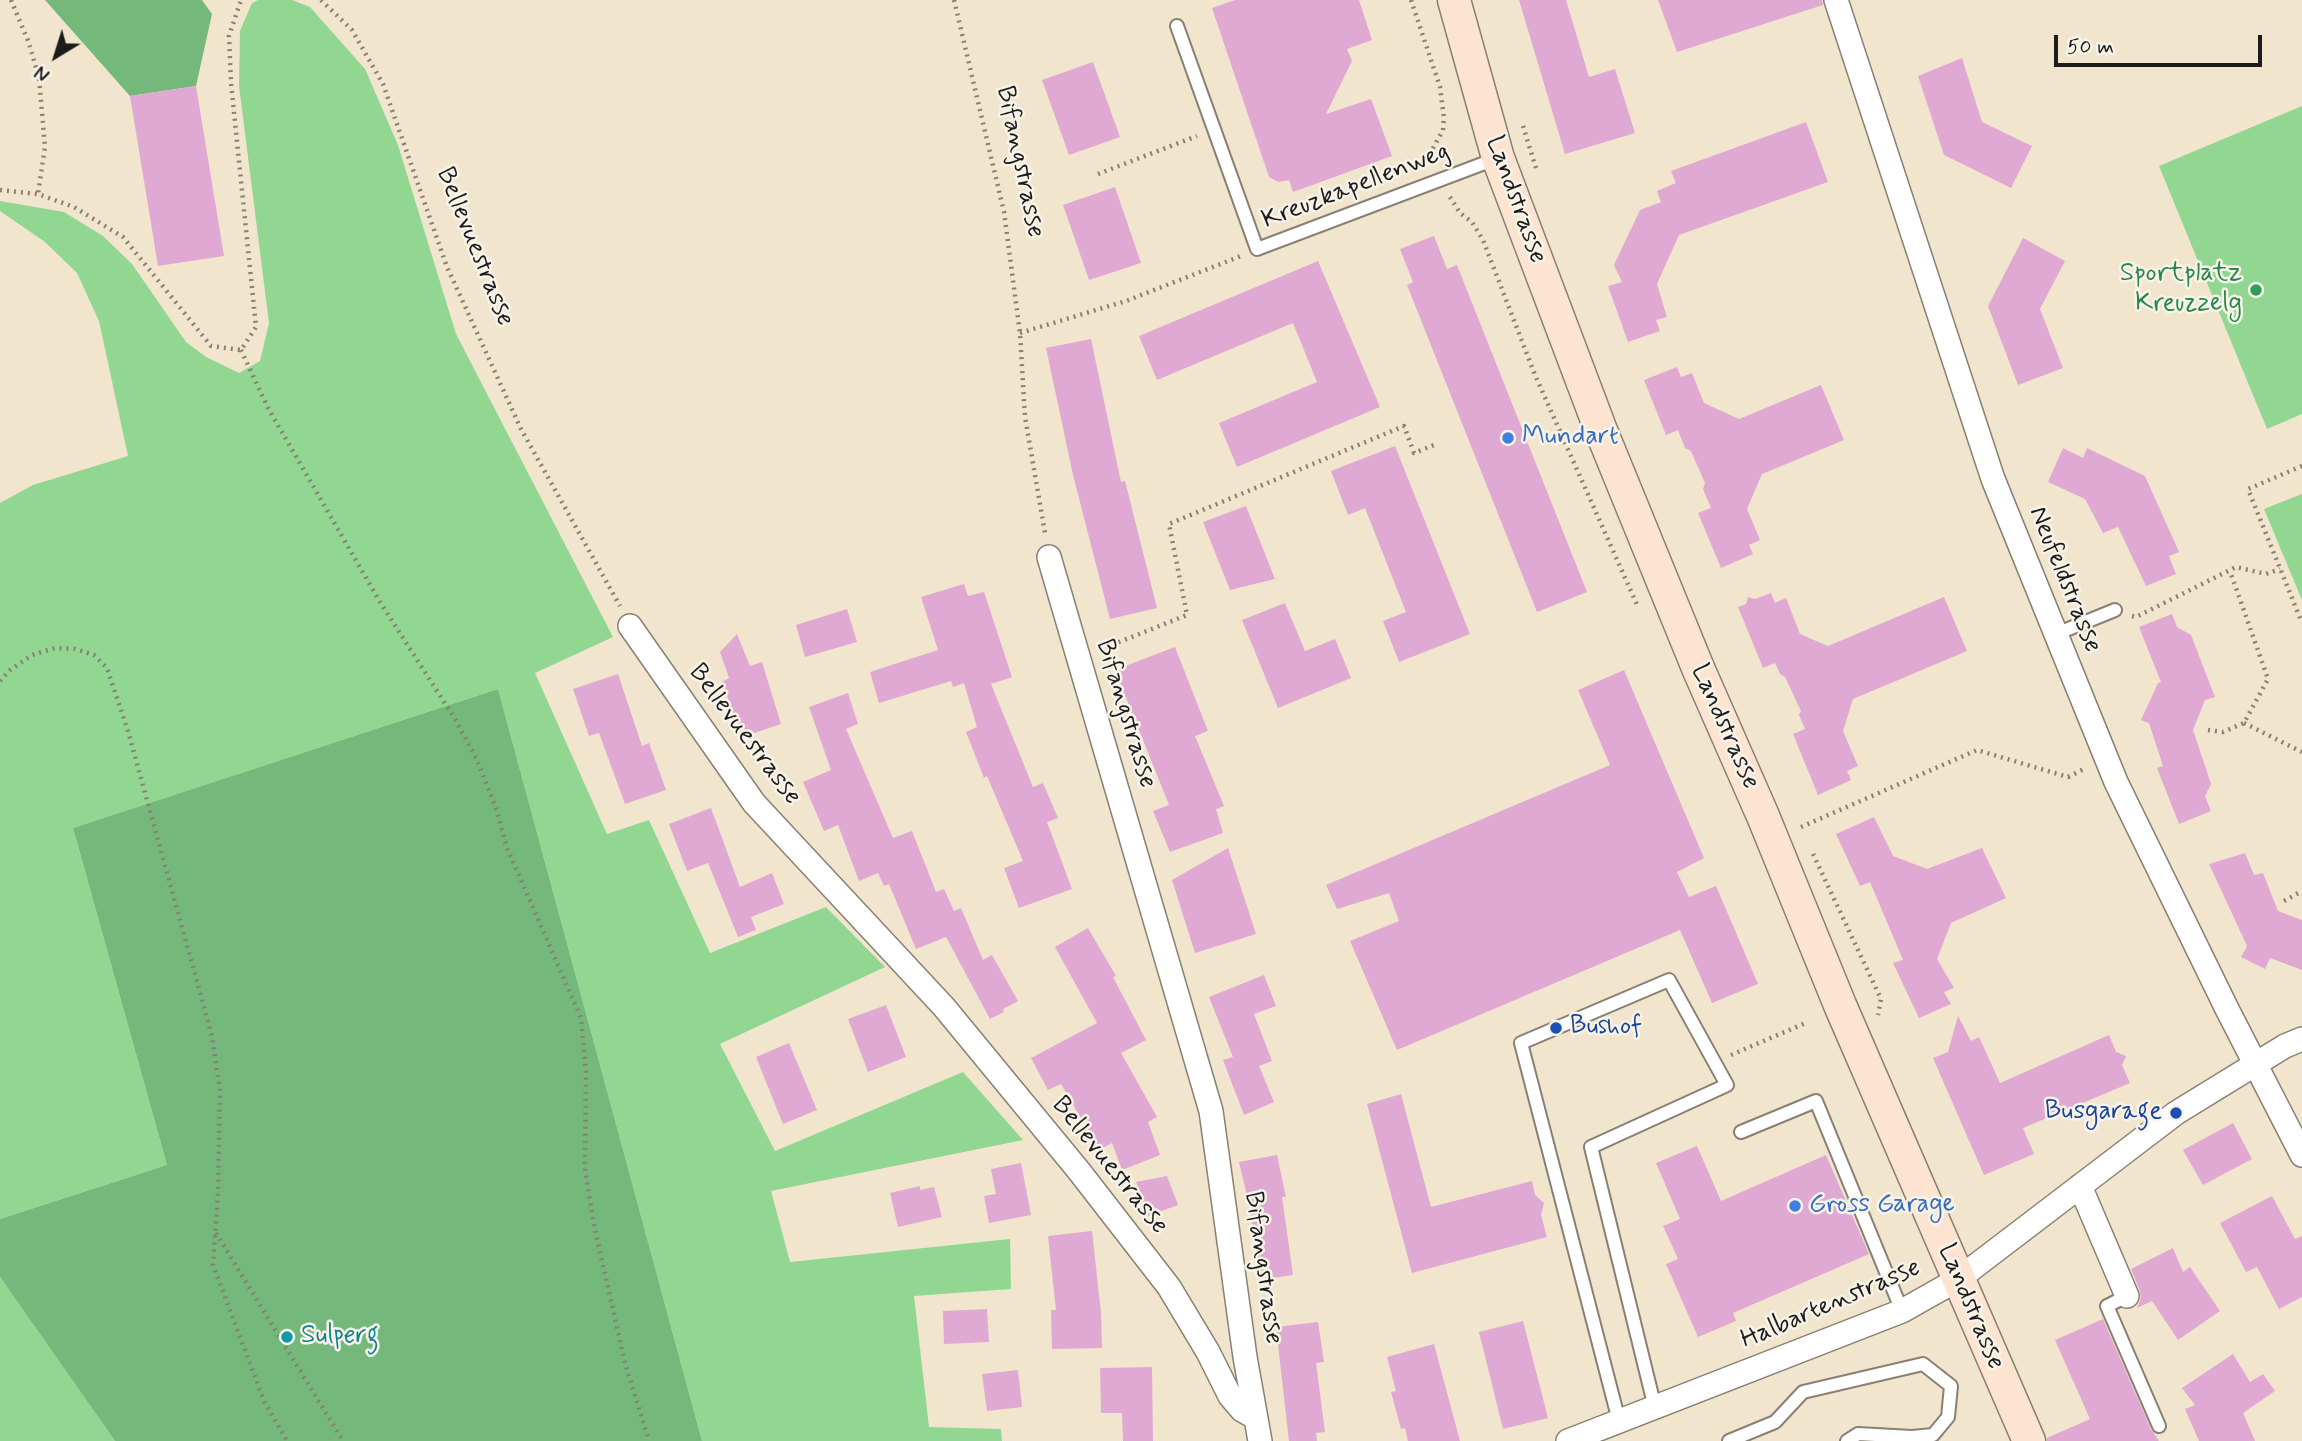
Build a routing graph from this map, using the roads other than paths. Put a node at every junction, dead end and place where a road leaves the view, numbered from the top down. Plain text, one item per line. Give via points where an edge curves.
1 (1454, 0) edge
2 (1836, 0) edge
3 (1177, 26) dead end
4 (1498, 158) junction
5 (1049, 557) road end
6 (2115, 610) road end
7 (630, 626) road end
8 (2056, 634) junction
9 (2302, 1039) edge
10 (2256, 1064) junction
11 (1741, 1132) dead end
12 (2302, 1156) edge
13 (2080, 1186) junction
14 (1957, 1280) junction
15 (2127, 1296) joint
16 (1902, 1311) junction
17 (1655, 1408) junction
18 (1256, 1418) junction
19 (2158, 1426) dead end
20 (1623, 1431) edge
21 (1260, 1441) edge
22 (1568, 1441) edge
23 (1729, 1441) edge
24 (1847, 1441) edge
25 (2029, 1441) edge

1 - 4 main road, Landstrasse
2 - 8 street, Neufeldstrasse via 1993,479
3 - 4 lane, Kreuzkapellenweg via 1257,249
4 - 14 main road, Landstrasse via 1662,580
5 - 18 street, Bifangstrasse via 1211,1111
6 - 8 lane
7 - 18 street, Bellevuestrasse via 754,803 927,987 1079,1171 1170,1287 1230,1396
8 - 10 street, Neufeldstrasse via 2106,757
9 - 10 street, Halbartenstrasse
10 - 12 street, Neufeldstrasse
10 - 13 street, Halbartenstrasse via 2176,1114
11 - 16 lane via 1816,1101
13 - 14 street, Halbartenstrasse
13 - 15 street
14 - 16 street, Halbartenstrasse
14 - 25 main road, Landstrasse
15 - 19 lane via 2107,1306
16 - 17 street, Halbartenstrasse
17 - 20 street, Halbartenstrasse
17 - 20 lane via 1591,1147 1727,1085 1669,980 1521,1043
18 - 21 street, Bifangstrasse
20 - 22 street, Halbartenstrasse
23 - 24 lane via 1775,1422 1803,1392 1923,1364 1951,1386 1948,1417 1933,1435 1858,1434

